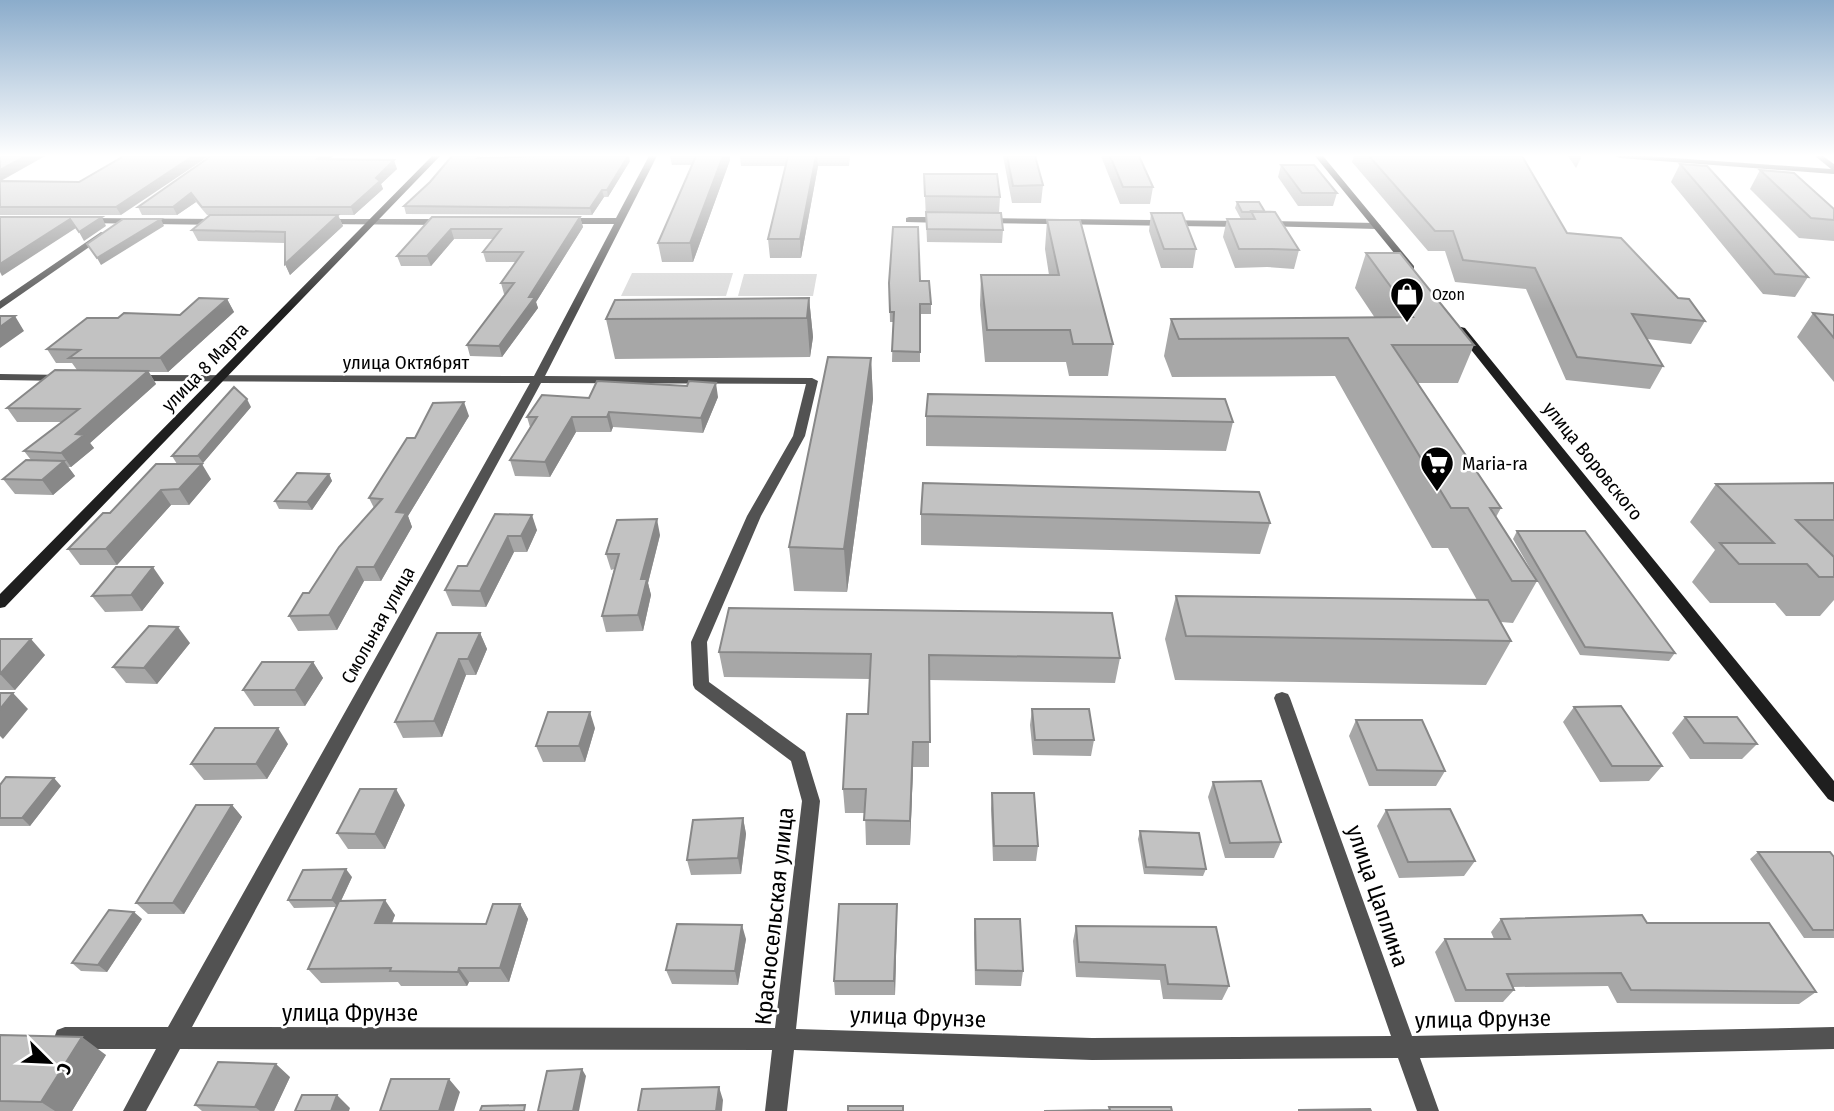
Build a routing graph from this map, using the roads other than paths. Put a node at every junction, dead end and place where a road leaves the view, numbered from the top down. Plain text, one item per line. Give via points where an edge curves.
1 (143, 208) edge
2 (387, 208) edge
3 (625, 208) edge
4 (1362, 208) edge
5 (909, 220) dead end
6 (950, 220) edge
7 (977, 220) edge
8 (82, 221) edge
9 (550, 221) edge
10 (618, 221) junction
11 (123, 222) junction
12 (233, 222) edge
13 (315, 222) edge
14 (373, 222) junction
15 (455, 222) edge
16 (1377, 226) junction
17 (1421, 280) edge
18 (0, 306) edge
19 (1454, 321) edge
20 (0, 377) edge
21 (79, 378) edge
22 (119, 378) edge
23 (217, 379) junction
24 (538, 379) junction
25 (812, 381) joint
26 (0, 603) edge
27 (1282, 698) dead end
28 (1834, 794) edge
29 (40, 1038) edge
30 (1834, 1038) edge
31 (173, 1039) junction
32 (783, 1039) junction
33 (1406, 1047) junction
34 (134, 1111) edge
35 (776, 1111) edge
36 (1428, 1111) edge

1 - 11 street
2 - 14 main road, улица 8 Марта
3 - 10 street, Смольная улица
4 - 16 main road
5 - 6 street
7 - 16 street
8 - 11 street
9 - 10 street
10 - 24 street, Смольная улица
11 - 12 street
11 - 18 street
13 - 14 street
14 - 15 street
14 - 23 main road, улица 8 Марта
16 - 17 main road
19 - 28 main road, улица Воровского
20 - 21 street
22 - 23 street, улица Октябрят
23 - 24 street, улица Октябрят
23 - 26 main road, улица 8 Марта
24 - 25 street, улица Октябрят
24 - 31 street, Смольная улица
25 - 32 street, Красносельская улица via 799,436 754,516 699,642 701,685 799,757 811,801
27 - 33 street, улица Цаплина
29 - 31 street, улица Фрунзе
30 - 33 street, улица Фрунзе
31 - 32 street, улица Фрунзе
31 - 34 street, Смольная улица
32 - 33 street, улица Фрунзе via 1092,1049
32 - 35 street, Красносельская улица
33 - 36 street, улица Цаплина

